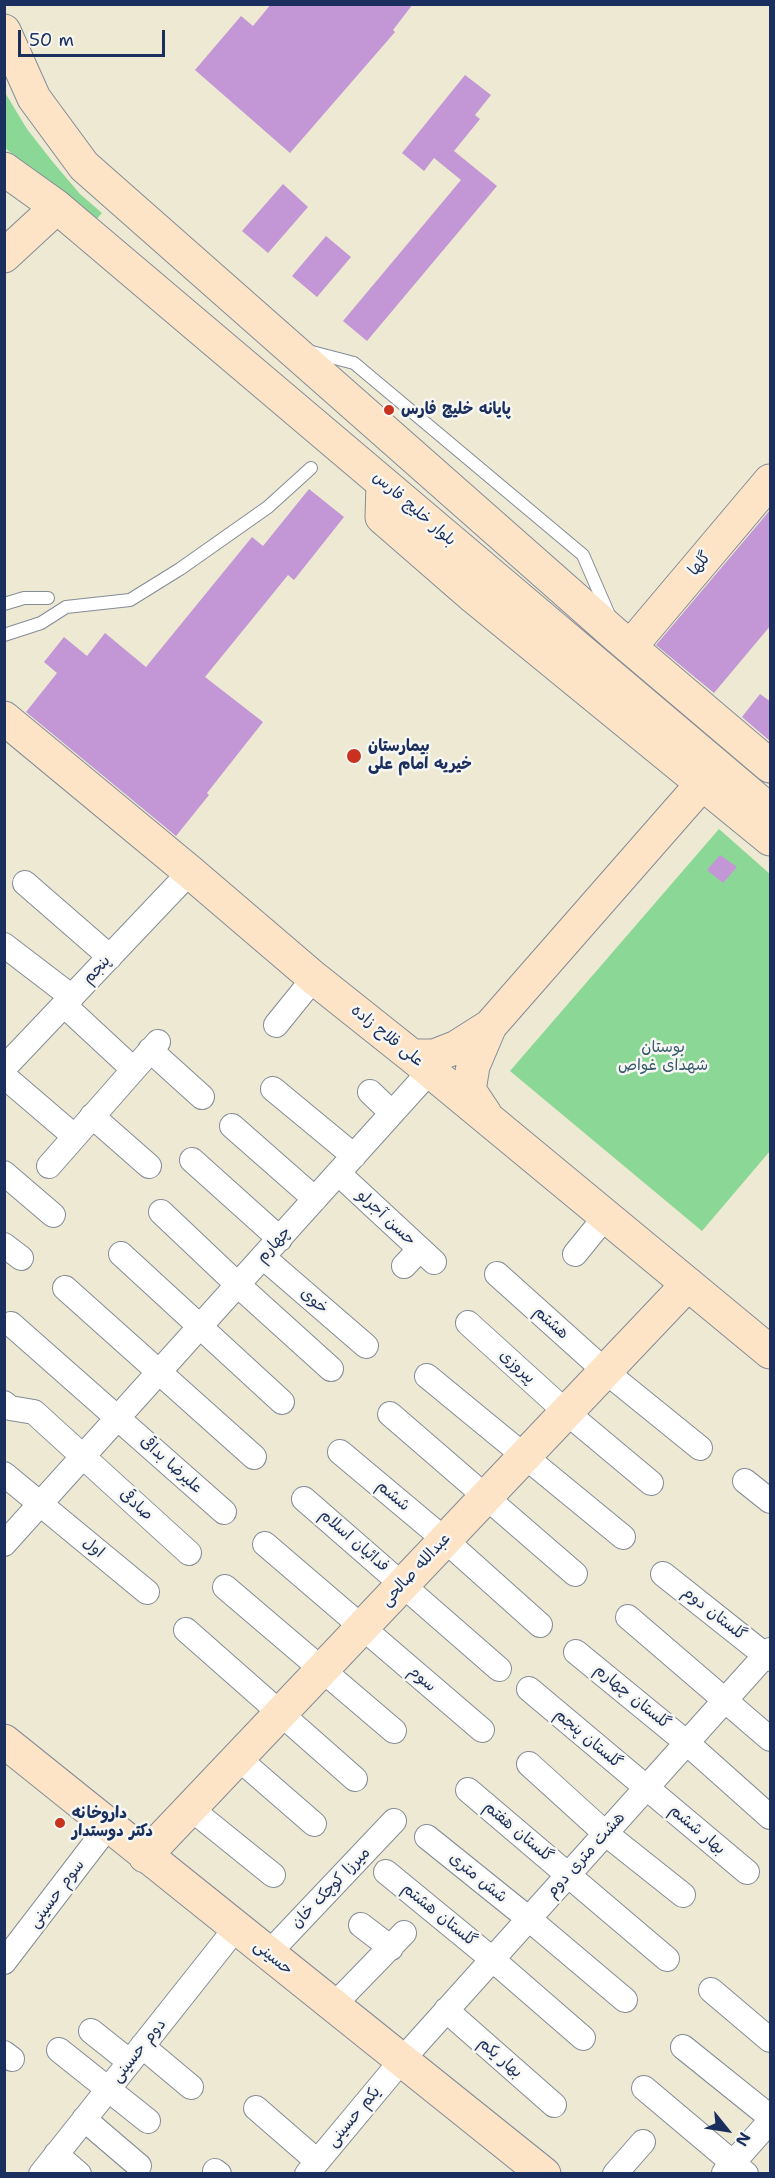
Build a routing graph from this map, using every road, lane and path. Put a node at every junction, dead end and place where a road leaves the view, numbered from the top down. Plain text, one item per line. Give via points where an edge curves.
1 (4, 31) edge
2 (14, 73) edge
3 (4, 169) edge
4 (57, 207) junction
5 (4, 256) edge
6 (311, 468) dead end
7 (771, 481) edge
8 (383, 483) junction
9 (48, 598) dead end
10 (4, 603) edge
11 (4, 635) edge
12 (624, 641) junction
13 (4, 718) edge
14 (771, 766) edge
15 (702, 784) junction
16 (771, 811) edge
17 (771, 839) edge
18 (190, 872) junction
19 (25, 883) dead end
20 (4, 945) edge
21 (110, 957) junction
22 (314, 978) junction
23 (68, 1001) junction
24 (276, 1025) dead end
25 (490, 1026) junction
26 (421, 1063) junction
27 (6, 1065) edge
28 (133, 1069) junction
29 (273, 1089) dead end
30 (370, 1092) dead end
31 (202, 1097) dead end
32 (392, 1113) junction
33 (92, 1116) junction
34 (488, 1119) junction
35 (232, 1126) dead end
36 (74, 1136) junction
37 (192, 1160) dead end
38 (346, 1165) junction
39 (49, 1166) dead end
40 (149, 1166) dead end
41 (4, 1173) edge
42 (315, 1199) junction
43 (161, 1212) dead end
44 (53, 1215) dead end
45 (606, 1216) junction
46 (279, 1239) junction
47 (121, 1254) dead end
48 (575, 1254) dead end
49 (263, 1257) junction
50 (419, 1259) dead end
51 (497, 1274) dead end
52 (688, 1284) junction
53 (238, 1285) junction
54 (65, 1288) dead end
55 (468, 1323) dead end
56 (11, 1324) dead end
57 (200, 1327) junction
58 (366, 1346) dead end
59 (771, 1352) edge
60 (331, 1369) dead end
61 (160, 1371) junction
62 (605, 1371) junction
63 (427, 1376) dead end
64 (282, 1402) dead end
65 (4, 1403) edge
66 (567, 1412) junction
67 (390, 1414) dead end
68 (118, 1418) junction
69 (700, 1448) dead end
70 (340, 1452) dead end
71 (254, 1456) dead end
72 (525, 1456) junction
73 (83, 1457) junction
74 (4, 1474) edge
75 (745, 1481) dead end
76 (651, 1483) dead end
77 (486, 1496) junction
78 (304, 1498) dead end
79 (771, 1502) edge
80 (40, 1504) junction
81 (224, 1512) dead end
82 (623, 1537) dead end
83 (445, 1540) junction
84 (4, 1544) edge
85 (265, 1544) dead end
86 (189, 1553) dead end
87 (575, 1574) dead end
88 (663, 1574) dead end
89 (403, 1584) junction
90 (225, 1587) dead end
91 (147, 1592) dead end
92 (628, 1617) dead end
93 (540, 1624) dead end
94 (362, 1627) junction
95 (186, 1630) dead end
96 (576, 1652) dead end
97 (769, 1654) edge
98 (500, 1669) dead end
99 (321, 1670) junction
100 (529, 1689) dead end
101 (725, 1700) junction
102 (280, 1713) junction
103 (482, 1730) dead end
104 (394, 1731) dead end
105 (771, 1739) edge
106 (687, 1743) junction
107 (6, 1745) edge
108 (238, 1758) junction
109 (529, 1764) dead end
110 (356, 1779) dead end
111 (646, 1788) junction
112 (468, 1790) dead end
113 (190, 1808) junction
114 (771, 1817) edge
115 (394, 1821) dead end
116 (314, 1824) dead end
117 (109, 1825) junction
118 (605, 1833) junction
119 (427, 1837) dead end
120 (145, 1856) junction
121 (386, 1872) dead end
122 (747, 1872) dead end
123 (569, 1874) junction
124 (273, 1875) dead end
125 (683, 1895) dead end
126 (529, 1918) junction
127 (361, 1925) dead end
128 (236, 1928) junction
129 (268, 1954) junction
130 (492, 1959) junction
131 (667, 1959) dead end
132 (4, 1962) edge
133 (711, 1990) dead end
134 (625, 2000) dead end
135 (333, 2006) junction
136 (446, 2010) junction
137 (92, 2031) dead end
138 (583, 2038) dead end
139 (771, 2040) edge
140 (683, 2047) dead end
141 (59, 2050) dead end
142 (136, 2054) junction
143 (402, 2060) junction
144 (191, 2087) dead end
145 (644, 2088) dead end
146 (108, 2089) junction
147 (554, 2104) dead end
148 (256, 2108) dead end
149 (84, 2119) junction
150 (771, 2119) edge
151 (148, 2121) dead end
152 (642, 2142) dead end
153 (56, 2154) junction
154 (139, 2166) dead end
155 (312, 2168) edge
156 (734, 2170) edge
157 (41, 2174) edge
158 (79, 2174) edge
159 (544, 2174) edge
160 (615, 2174) edge

1 - 2 street
2 - 12 street via 84,166
3 - 4 street, بلوار خلیج فارس
4 - 5 street
4 - 8 street, بلوار خلیج فارس
6 - 11 lane via 268,507 130,600 66,607 42,623
7 - 12 street, گلها
8 - 15 street via 382,517
8 - 16 street, بلوار خلیج فارس
9 - 10 lane
12 - 14 street
13 - 18 street, علی فلاح زاده
15 - 17 street
15 - 25 street
18 - 21 street, پنجم
18 - 22 street, علی فلاح زاده
19 - 21 street
20 - 23 street
21 - 23 street, پنجم
22 - 24 street
22 - 26 street, علی فلاح زاده
23 - 27 street, پنجم
23 - 28 street
25 - 26 street
25 - 34 street via 472,1066 469,1090
26 - 32 street, چهارم
26 - 34 street, علی فلاح زاده
27 - 36 street
28 - 31 street via 154,1046
28 - 33 street
29 - 38 street
30 - 32 street
32 - 38 street, چهارم
33 - 36 street
33 - 40 street
34 - 45 street, علی فلاح زاده
35 - 42 street
36 - 39 street
37 - 46 street
38 - 42 street, چهارم
38 - 50 street, حسن آجرلو
41 - 44 street
42 - 46 street, چهارم
43 - 53 street
45 - 48 street
45 - 52 street, علی فلاح زاده
46 - 49 street, چهارم
47 - 57 street
49 - 53 street, چهارم
49 - 58 street, خوی
51 - 62 street, هشتم
52 - 59 street, علی فلاح زاده
52 - 62 street, عبدالله صالحی
53 - 57 street, چهارم
53 - 60 street
54 - 61 street
55 - 66 street, پیروزی
56 - 68 street
57 - 61 street, چهارم
57 - 64 street
61 - 68 street, چهارم
61 - 71 street
62 - 66 street, عبدالله صالحی
62 - 69 street, هشتم
63 - 72 street
65 - 73 street, صادقی via 10,1408 34,1412
66 - 72 street, عبدالله صالحی
66 - 76 street, پیروزی
67 - 77 street
68 - 73 street, چهارم
68 - 81 street, علیرضا بداقی
70 - 83 street, ششم
72 - 77 street, عبدالله صالحی
72 - 82 street
73 - 80 street, چهارم
73 - 86 street, صادقی
74 - 80 street, اول
75 - 79 street
77 - 83 street, عبدالله صالحی
77 - 87 street
78 - 89 street, فدائیان اسلام
80 - 84 street, چهارم
80 - 91 street, اول
83 - 89 street, عبدالله صالحی
83 - 93 street, ششم
85 - 94 street, سوم
88 - 97 street, گلستان دوم
89 - 94 street, عبدالله صالحی
89 - 98 street, فدائیان اسلام
90 - 99 street
92 - 101 street
94 - 99 street, عبدالله صالحی
94 - 103 street, سوم
95 - 102 street
96 - 106 street, گلستان چهارم
97 - 101 street, هشت متری دوم
99 - 102 street, عبدالله صالحی
99 - 104 street
100 - 111 street, گلستان پنجم
101 - 105 street
101 - 106 street, هشت متری دوم
102 - 108 street, عبدالله صالحی
102 - 110 street
106 - 111 street, هشت متری دوم
106 - 114 street, گلستان چهارم
107 - 117 street, حسینی
108 - 113 street, عبدالله صالحی
108 - 116 street
109 - 118 street
111 - 118 street, هشت متری دوم
111 - 122 street, بهار ششم
112 - 123 street, گلستان هفتم
113 - 120 street, عبدالله صالحی
113 - 124 street
115 - 129 street, میرزا کوچک خان
117 - 120 street, حسینی
117 - 132 street, سوم حسینی
118 - 123 street, هشت متری دوم
118 - 125 street
119 - 126 street, شش متری
120 - 128 street, حسینی
121 - 130 street, گلستان هشتم
123 - 126 street, هشت متری دوم
123 - 131 street, گلستان هفتم
126 - 130 street, هشت متری دوم
126 - 134 street, شش متری
127 - 135 street via 398,1941
128 - 129 street, حسینی
128 - 142 street, دوم حسینی
129 - 135 street, حسینی
130 - 136 street, هشت متری دوم
130 - 138 street, گلستان هشتم
133 - 139 street
135 - 143 street, حسینی
136 - 143 street, هشت متری دوم
136 - 147 street, بهار یکم
137 - 142 street
140 - 150 street
141 - 146 street
142 - 144 street
142 - 146 street, دوم حسینی
143 - 155 street, یکم حسینی
143 - 159 street, حسینی
145 - 156 street
146 - 149 street, دوم حسینی
146 - 151 street
148 - 155 street
149 - 153 street, دوم حسینی
149 - 154 street
150 - 156 street
152 - 160 street
153 - 157 street, دوم حسینی
153 - 158 street

